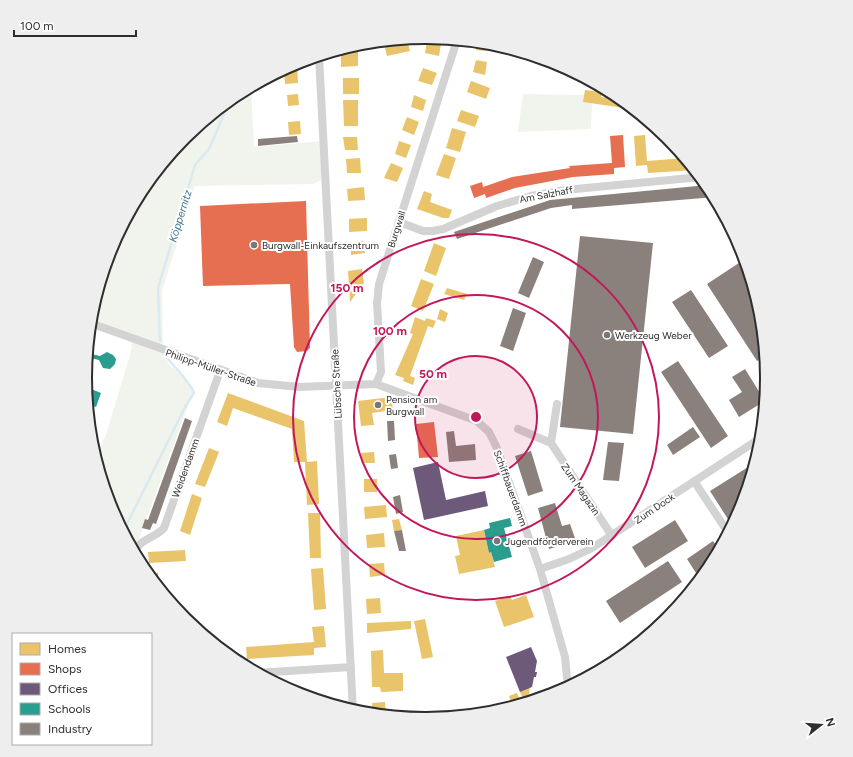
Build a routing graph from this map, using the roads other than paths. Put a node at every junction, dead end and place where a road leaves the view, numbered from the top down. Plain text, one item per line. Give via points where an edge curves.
1 (455, 46) edge
2 (319, 62) edge
3 (694, 178) edge
4 (399, 222) junction
5 (96, 325) edge
6 (220, 371) junction
7 (376, 384) junction
8 (336, 385) junction
9 (557, 404) dead end
10 (518, 429) dead end
11 (755, 441) edge
12 (551, 442) junction
13 (694, 481) junction
14 (726, 529) edge
15 (612, 536) junction
16 (137, 546) edge
17 (540, 569) junction
18 (351, 667) junction
19 (267, 672) edge
20 (567, 682) edge
21 (353, 705) edge

1 - 4 street, Burgwall
2 - 8 street, Lübsche Straße
3 - 4 street, Am Salzhaff via 573,189 531,196 497,206 433,231 423,231
4 - 7 street, Burgwall via 380,284 377,304 381,372
5 - 6 street, Philipp-Müller-Straße
6 - 8 street, Philipp-Müller-Straße via 258,383 299,387
6 - 16 street, Weidendamm via 164,528
7 - 8 street
7 - 17 street, Schiffbauerdamm via 477,421 489,432 499,453
8 - 18 street, Lübsche Straße
9 - 12 street
10 - 12 street
11 - 13 street, Zum Dock
12 - 15 street, Zum Magazin
13 - 14 street
13 - 15 street, Zum Dock
15 - 17 street, Zum Dock via 569,559
17 - 20 street, Schiffbauerdamm via 565,657
18 - 19 street
18 - 21 street, Lübsche Straße

